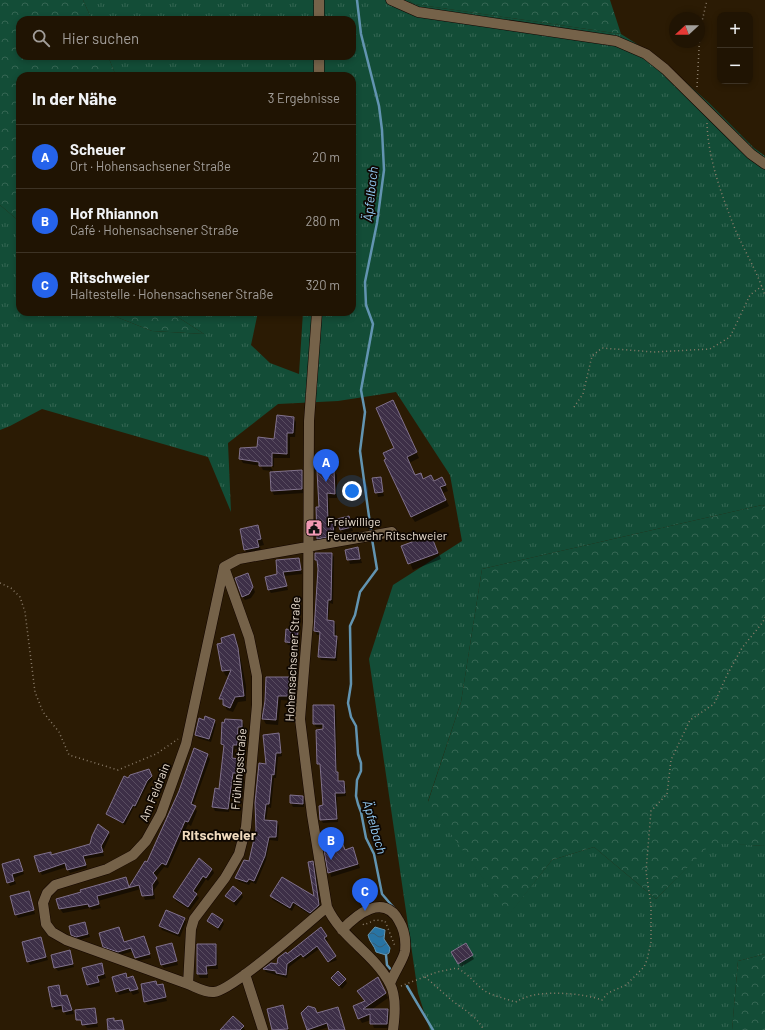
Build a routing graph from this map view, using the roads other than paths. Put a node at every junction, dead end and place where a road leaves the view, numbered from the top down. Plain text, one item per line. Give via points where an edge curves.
1 (319, 0) edge
2 (391, 0) edge
3 (319, 16) edge
4 (319, 60) edge
5 (320, 72) edge
6 (765, 164) edge
7 (317, 316) edge
8 (392, 532) dead end
9 (310, 546) junction
10 (224, 567) junction
11 (327, 907) junction
12 (343, 929) junction
13 (245, 974) junction
14 (188, 984) junction
15 (391, 987) junction
16 (263, 1030) edge
17 (393, 1030) edge

1 - 3 street
2 - 6 street via 418,12 616,41 646,54 695,97 751,154
4 - 5 street
7 - 9 street, Hohensachsener Straße via 309,421
8 - 9 street
9 - 10 street via 239,559
9 - 11 street, Hohensachsener Straße via 308,622 300,719
10 - 14 street, Frühlingsstraße via 249,637 257,676 255,728 246,827 241,847 233,865 194,919 191,929
10 - 14 street, Am Feldrain via 186,744 161,814 146,841 133,854 119,864 55,885 47,893 43,903 46,924 59,936
11 - 12 street, Hohensachsener Straße
11 - 13 street
12 - 15 street, Hohensachsener Straße via 372,960
12 - 15 street via 364,911 383,907 396,914 402,926 405,952
13 - 14 street via 224,989 214,992
13 - 16 street
15 - 17 street via 395,1017

